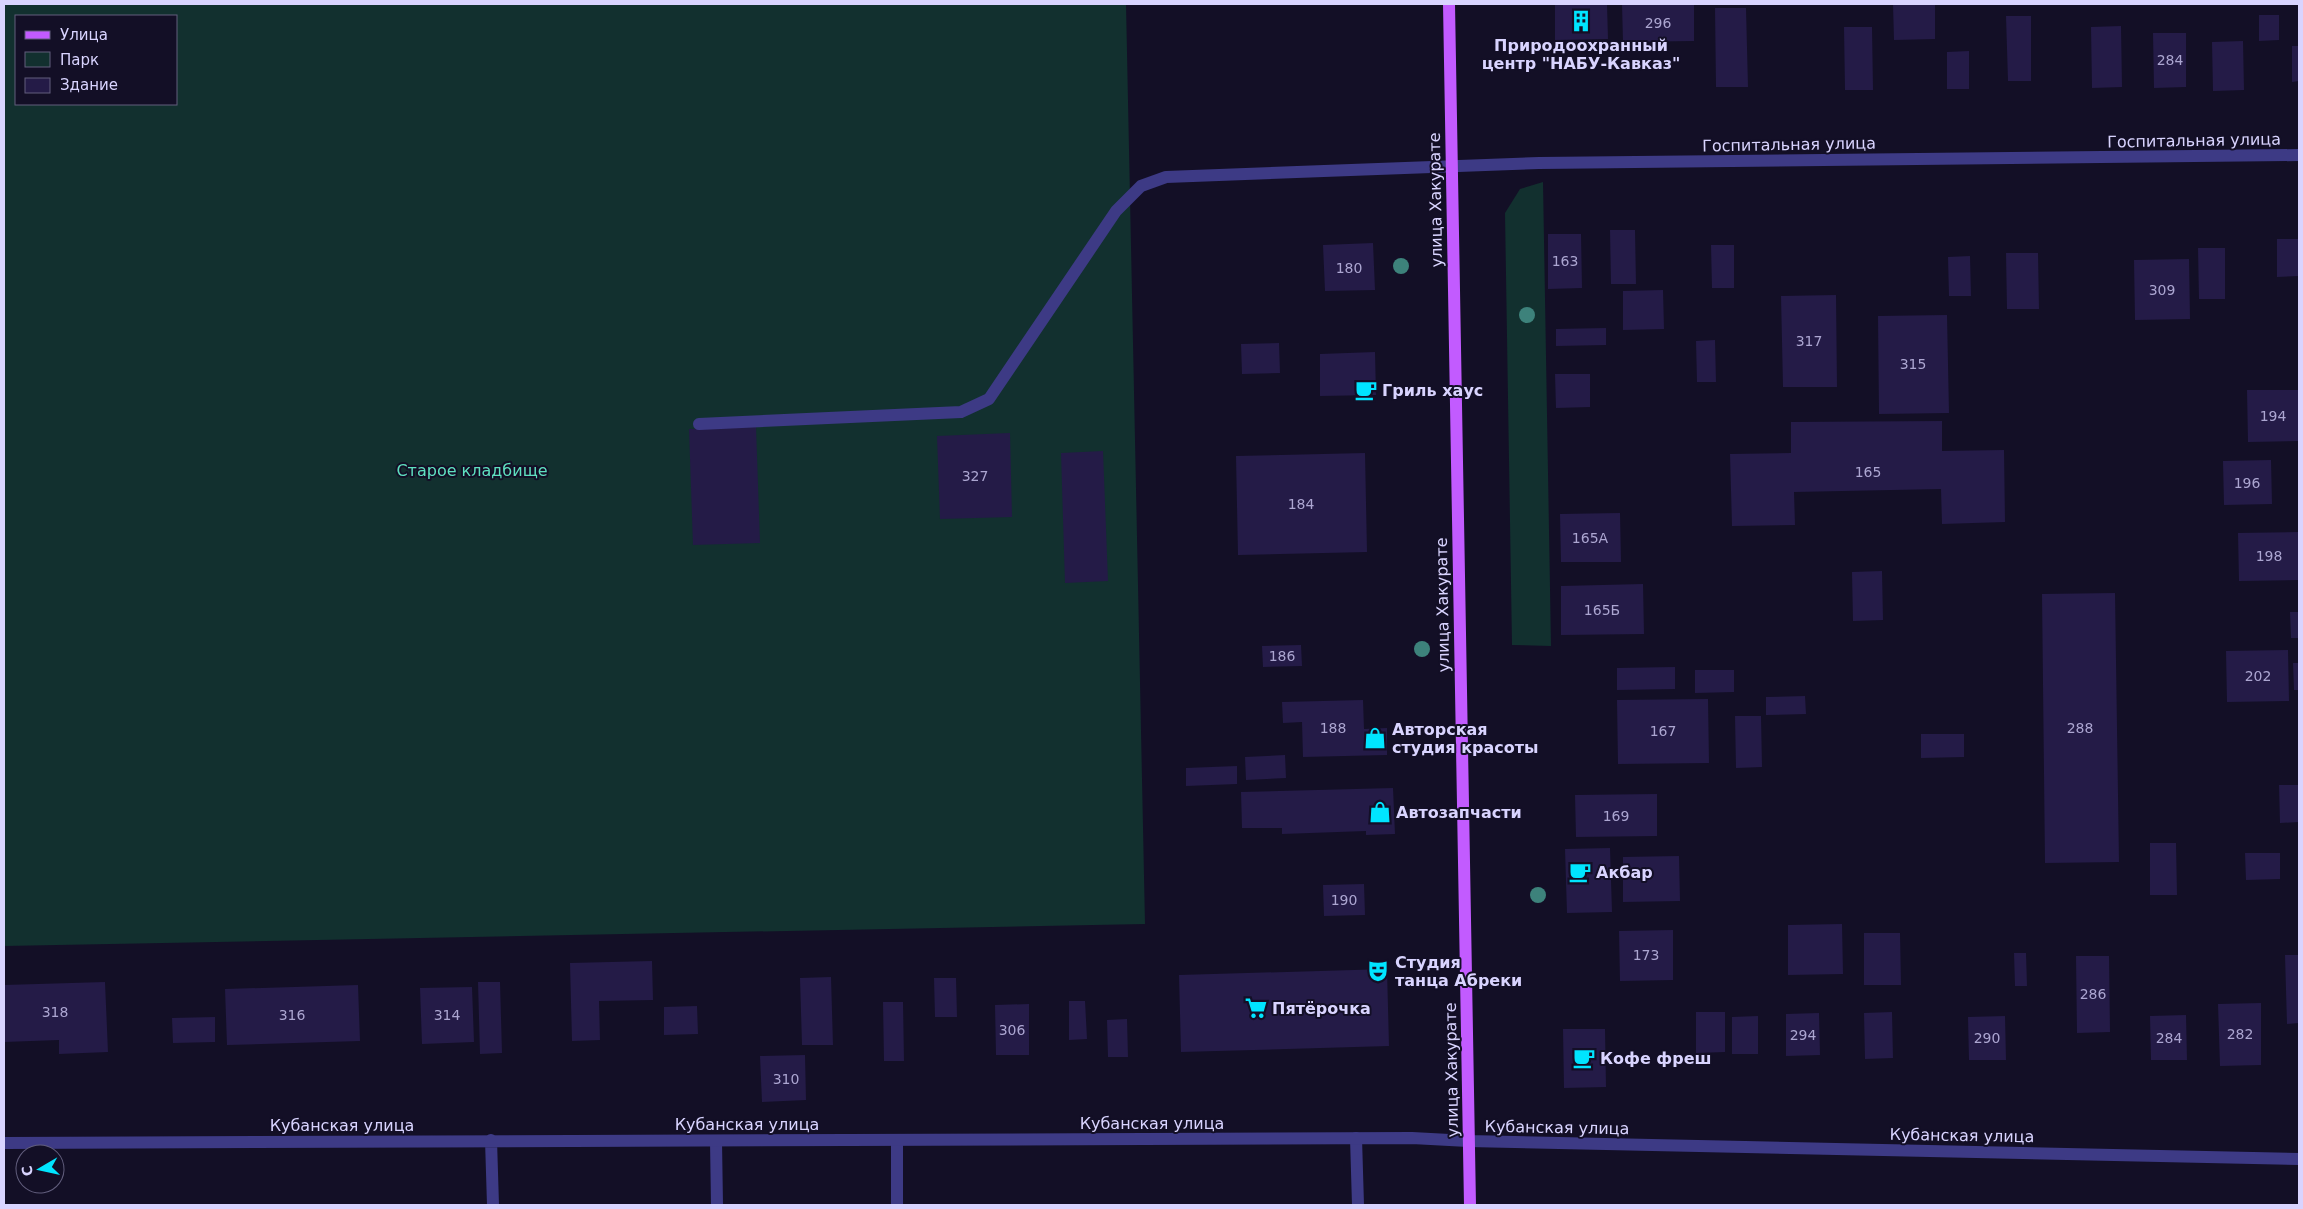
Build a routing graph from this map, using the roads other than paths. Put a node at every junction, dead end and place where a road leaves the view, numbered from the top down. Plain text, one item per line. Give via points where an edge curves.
1 (1449, 4) edge
2 (2299, 155) edge
3 (1452, 166) junction
4 (699, 424) dead end
5 (1356, 1138) junction
6 (491, 1140) junction
7 (897, 1140) junction
8 (716, 1141) junction
9 (1468, 1141) junction
10 (4, 1143) edge
11 (2299, 1159) edge
12 (493, 1205) edge
13 (717, 1205) edge
14 (897, 1205) edge
15 (1358, 1205) edge
16 (1470, 1205) edge

1 - 3 main road, улица Хакурате
2 - 3 street, Госпитальная улица
3 - 4 street, Госпитальная улица via 1166,177 1141,186 1116,212 990,399 961,412
3 - 9 main road, улица Хакурате
5 - 7 street, Кубанская улица
5 - 9 street, Кубанская улица
5 - 15 street
6 - 8 street, Кубанская улица
6 - 10 street, Кубанская улица
6 - 12 street
7 - 8 street, Кубанская улица
7 - 14 street
8 - 13 street
9 - 11 street, Кубанская улица
9 - 16 main road, улица Хакурате

